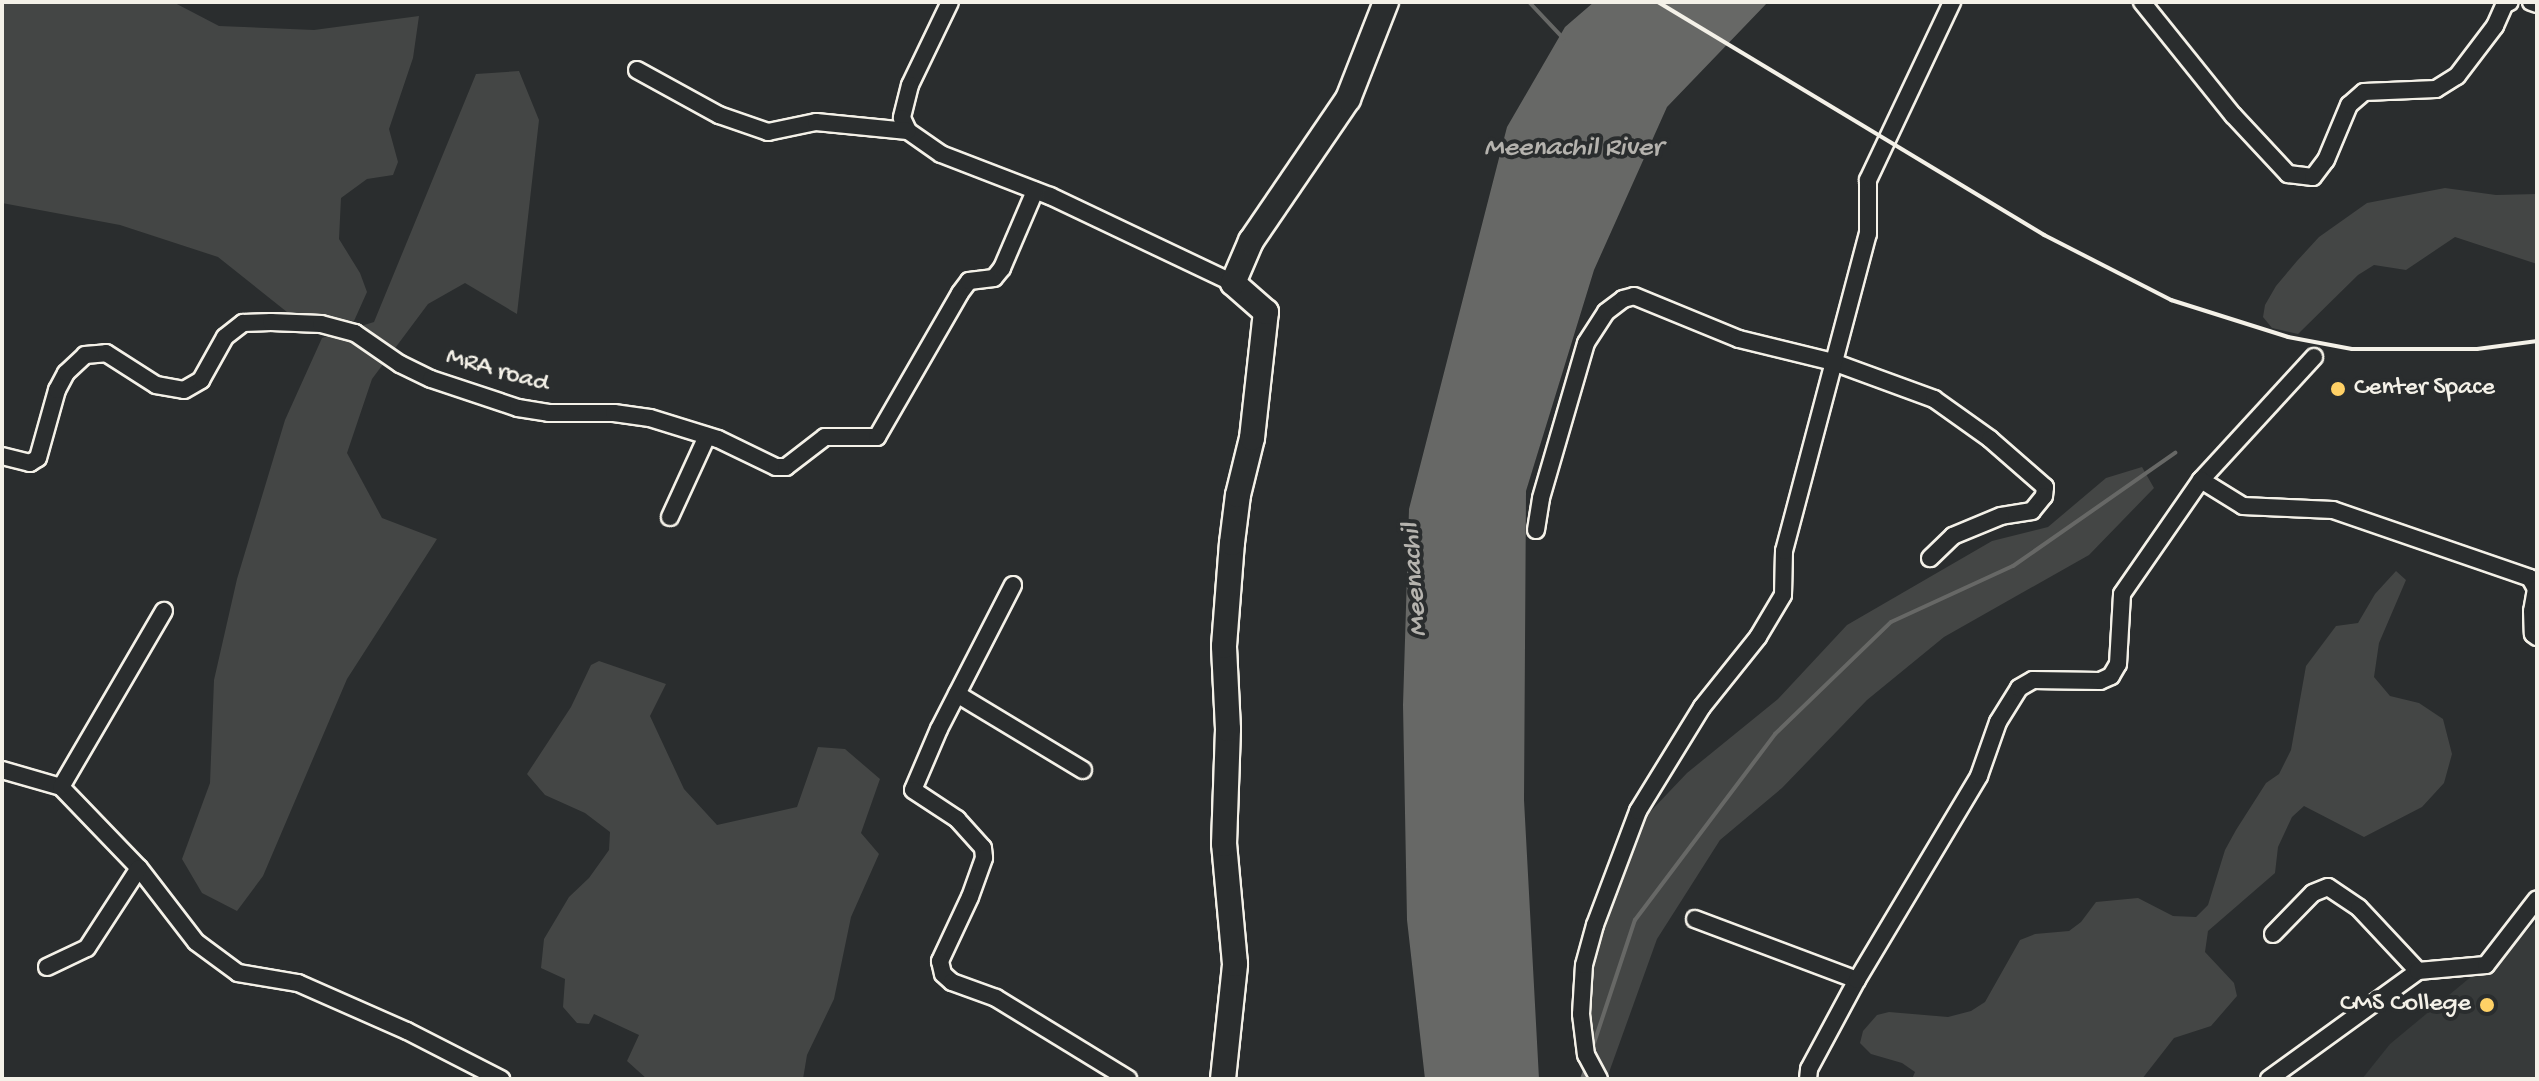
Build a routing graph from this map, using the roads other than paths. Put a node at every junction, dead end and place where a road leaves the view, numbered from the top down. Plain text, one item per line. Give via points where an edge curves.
1 (950, 2) edge
2 (1386, 2) edge
3 (1952, 2) edge
4 (2142, 2) edge
5 (2510, 2) edge
6 (2531, 2) edge
7 (2537, 4) edge
8 (637, 70) dead end
9 (908, 131) junction
10 (1035, 191) junction
11 (1233, 283) junction
12 (2314, 357) dead end
13 (1833, 362) junction
14 (707, 436) junction
15 (2, 456) edge
16 (2201, 480) junction
17 (670, 517) dead end
18 (1536, 530) dead end
19 (1930, 558) dead end
20 (1013, 585) dead end
21 (164, 611) dead end
22 (2537, 637) edge
23 (957, 694) junction
24 (2, 770) edge
25 (1083, 770) dead end
26 (61, 787) junction
27 (139, 868) junction
28 (2537, 899) edge
29 (1695, 919) dead end
30 (2273, 934) dead end
31 (47, 967) dead end
32 (2418, 971) junction
33 (1857, 980) junction
34 (501, 1079) edge
35 (1128, 1079) edge
36 (1223, 1079) edge
37 (1599, 1079) edge
38 (1808, 1079) edge
39 (2269, 1079) edge

1 - 9 street via 910,85 902,118
2 - 11 street via 1348,99 1251,241
3 - 13 street via 1868,180 1868,234
4 - 5 street via 2288,174 2313,177 2326,160 2349,105 2364,92 2436,89 2457,76
6 - 7 street
8 - 9 street via 719,115 768,132 816,122
9 - 10 street via 941,154
10 - 11 street
10 - 14 street, MRA road via 1002,268 994,278 969,281 960,293 877,437 825,437 786,467 776,467
11 - 36 street via 1266,312 1252,438 1232,543 1224,646 1224,844 1235,964
12 - 16 street
13 - 18 street via 1739,339 1634,296 1623,299 1606,312 1586,343
13 - 19 street via 1934,399 2045,487 2032,511 2001,516 1953,536
13 - 37 street via 1784,551 1783,595 1758,637 1702,707 1638,811 1621,850 1584,965 1581,1014 1586,1055
14 - 15 street, MRA road via 650,418 518,408 420,374 355,333 321,324 271,322 243,323 225,337 201,380 184,390 156,385 106,353 85,355 57,390 38,458 30,463
14 - 17 street
16 - 22 street via 2243,506 2333,510 2530,578 2536,589 2532,611
16 - 33 street via 2122,594 2118,664 2111,676 2100,681 2033,680 2019,688 1998,722 1979,776
20 - 23 street
21 - 26 street
23 - 25 street
23 - 35 street via 913,790 957,819 983,848 970,897 940,961 943,974 996,998
24 - 26 street
26 - 27 street
27 - 31 street via 87,948
27 - 34 street via 196,942 238,973 298,983
28 - 32 street via 2486,965
29 - 33 street
30 - 32 street via 2313,893 2328,887 2359,908
32 - 39 street
33 - 38 street

